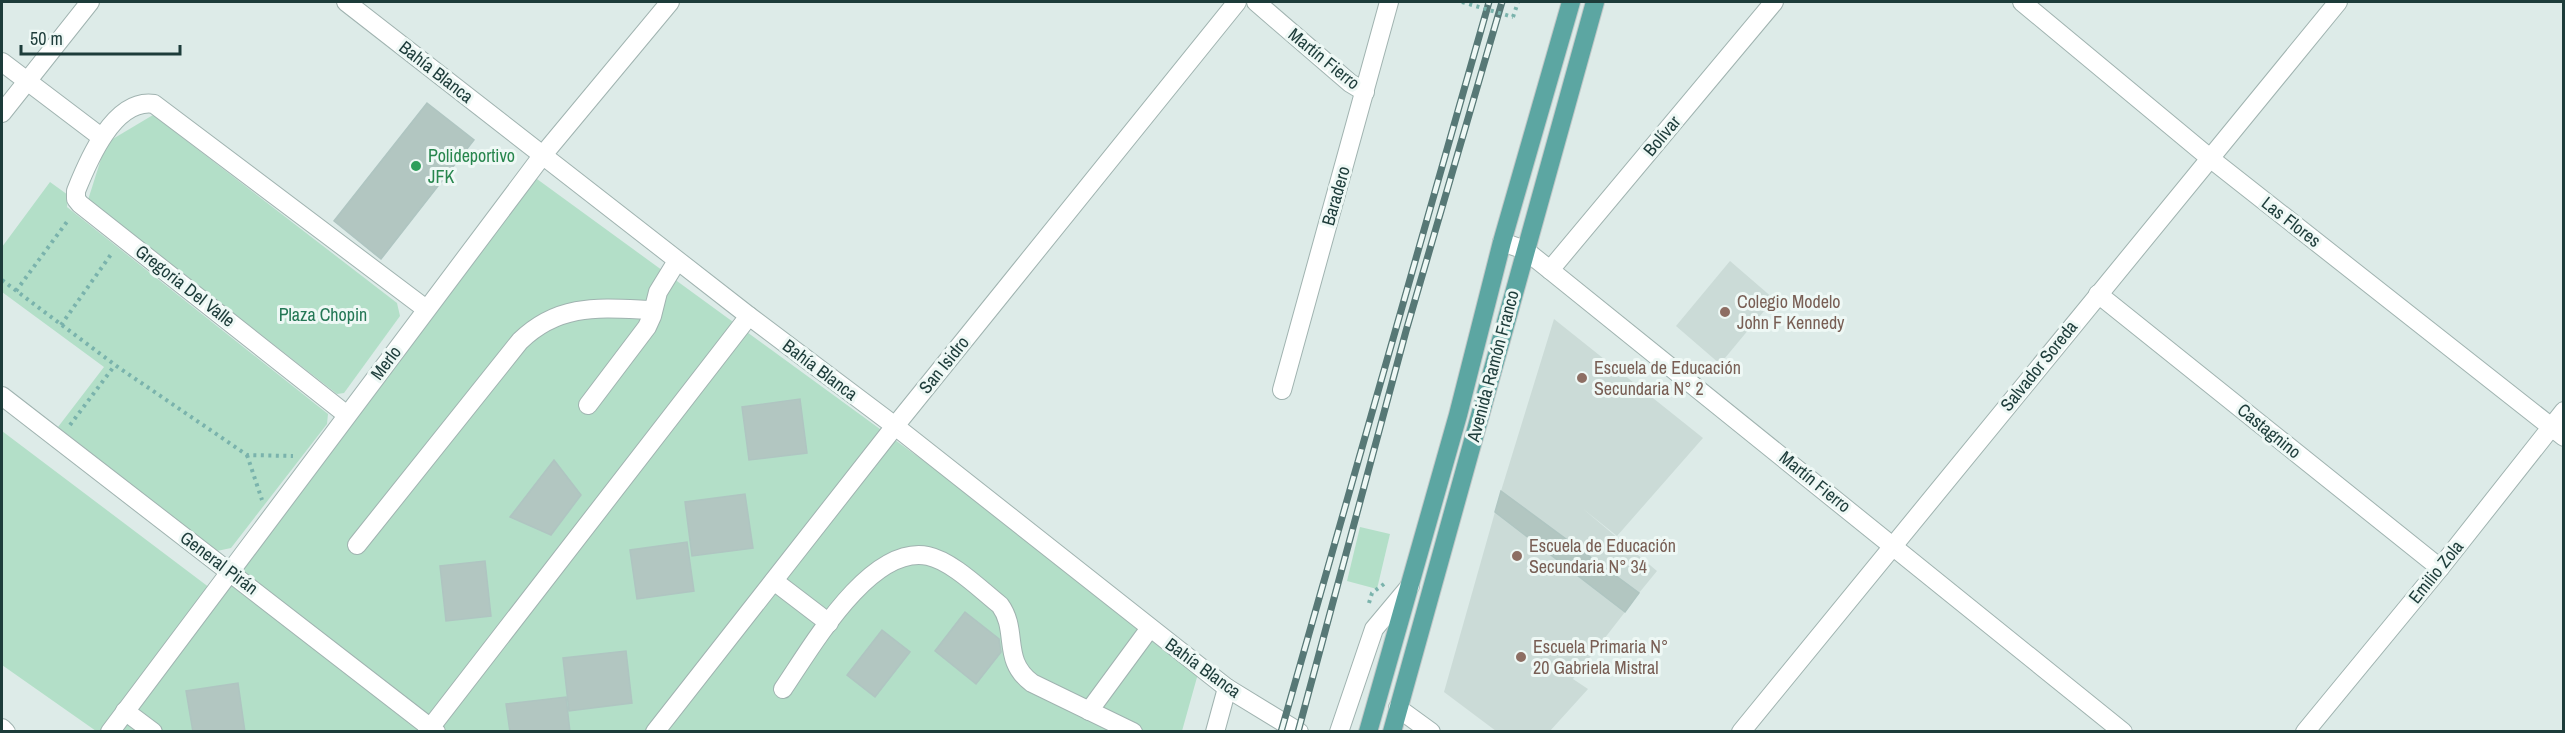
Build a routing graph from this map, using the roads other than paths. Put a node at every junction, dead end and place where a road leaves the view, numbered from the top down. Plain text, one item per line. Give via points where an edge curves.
1 (90, 2) edge
2 (346, 2) edge
3 (670, 2) edge
4 (1237, 2) edge
5 (1256, 2) edge
6 (1389, 2) edge
7 (1571, 2) edge
8 (1595, 2) edge
9 (1774, 2) edge
10 (2022, 2) edge
11 (2338, 2) edge
12 (2, 62) edge
13 (26, 81) junction
14 (1365, 92) junction
15 (2, 113) edge
16 (101, 137) junction
17 (542, 156) junction
18 (2211, 159) junction
19 (1502, 242) junction
20 (1525, 250) junction
21 (678, 261) junction
22 (1550, 270) junction
23 (2098, 294) junction
24 (426, 309) junction
25 (653, 309) junction
26 (749, 316) junction
27 (1282, 390) dead end
28 (2, 396) edge
29 (588, 405) dead end
30 (2564, 411) edge
31 (347, 414) junction
32 (895, 426) junction
33 (2557, 432) edge
34 (357, 545) dead end
35 (1893, 545) junction
36 (2440, 568) junction
37 (230, 571) junction
38 (774, 581) junction
39 (1410, 586) junction
40 (829, 623) junction
41 (1150, 628) junction
42 (1227, 688) junction
43 (783, 689) dead end
44 (1398, 708) junction
45 (125, 711) junction
46 (1089, 711) junction
47 (2, 728) edge
48 (431, 730) edge
49 (6, 732) edge
50 (110, 732) edge
51 (153, 732) edge
52 (655, 732) edge
53 (1132, 732) edge
54 (1215, 732) edge
55 (1299, 732) edge
56 (1339, 732) edge
57 (1368, 732) edge
58 (1392, 732) edge
59 (1431, 732) edge
60 (1741, 732) edge
61 (2123, 732) edge
62 (2305, 732) edge

1 - 13 street
2 - 17 street, Bahía Blanca
3 - 17 street, Merlo
4 - 32 street, San Isidro
5 - 14 street, Martín Fierro
6 - 14 street, Baradero
7 - 19 main road, Avenida Ramón Franco
8 - 20 main road, Avenida Ramón Franco
9 - 22 street, Bolívar
10 - 18 street, Las Flores
11 - 18 street, Salvador Soreda
12 - 13 street
13 - 15 street
13 - 16 street
14 - 27 street, Baradero
16 - 24 street via 129,109 154,104
16 - 31 street, Gregoria Del Valle via 76,190 80,204
17 - 21 street, Bahía Blanca
17 - 24 street, Merlo
18 - 23 street, Salvador Soreda
18 - 33 street, Las Flores
19 - 20 street, Martín Fierro
19 - 39 main road, Avenida Ramón Franco
20 - 22 street, Martín Fierro
20 - 44 main road, Avenida Ramón Franco
21 - 25 street via 657,292
21 - 26 street, Bahía Blanca
22 - 35 street, Martín Fierro
23 - 35 street, Salvador Soreda
23 - 36 street, Castagnino
24 - 31 street, Merlo
25 - 29 street via 647,327
25 - 34 street via 572,310 532,329
26 - 32 street, Bahía Blanca
26 - 48 street
28 - 37 street, General Pirán
30 - 33 street, Emilio Zola
31 - 37 street, Merlo
32 - 38 street, San Isidro
32 - 41 street, Bahía Blanca
33 - 36 street, Emilio Zola
35 - 60 street, Salvador Soreda
35 - 61 street, Martín Fierro
36 - 62 street, Emilio Zola
37 - 45 street, Merlo
37 - 48 street, General Pirán
38 - 40 street
38 - 52 street, San Isidro
39 - 56 street via 1374,629
39 - 57 main road, Avenida Ramón Franco
40 - 43 street
40 - 46 street via 871,575 912,556 928,556 948,564 1000,605 1021,675
41 - 42 street, Bahía Blanca
41 - 46 street
42 - 54 street
42 - 55 street, Bahía Blanca
44 - 58 main road, Avenida Ramón Franco
44 - 59 street
45 - 50 street, Merlo
45 - 51 street
46 - 53 street
47 - 49 street

